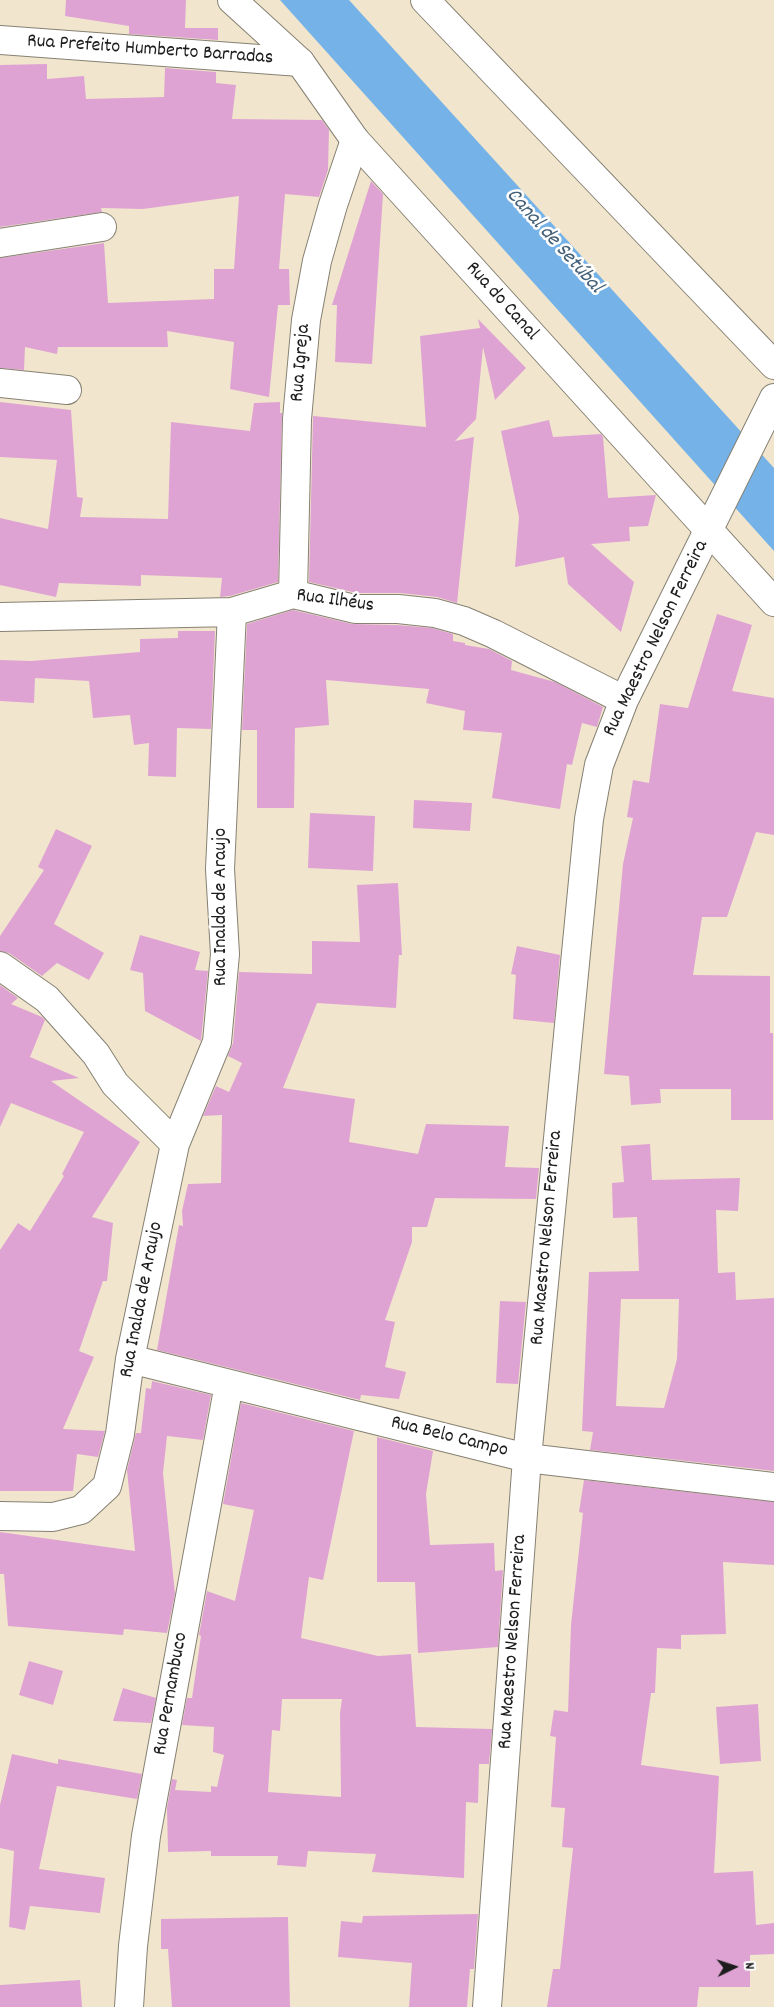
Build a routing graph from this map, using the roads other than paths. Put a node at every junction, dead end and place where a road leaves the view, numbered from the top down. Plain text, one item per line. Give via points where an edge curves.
1 (232, 0) edge
2 (425, 0) edge
3 (0, 40) edge
4 (300, 62) junction
5 (355, 140) junction
6 (102, 227) dead end
7 (0, 243) edge
8 (774, 365) edge
9 (0, 383) edge
10 (67, 390) dead end
11 (774, 398) edge
12 (709, 531) junction
13 (293, 594) junction
14 (774, 602) edge
15 (232, 612) junction
16 (0, 617) edge
17 (624, 700) junction
18 (0, 966) edge
19 (174, 1144) junction
20 (130, 1359) junction
21 (229, 1384) junction
22 (527, 1458) junction
23 (774, 1487) edge
24 (0, 1516) edge
25 (129, 2007) edge
26 (487, 2007) edge

1 - 4 street, Rua do Canal
2 - 8 street
3 - 4 street, Rua Prefeito Humberto Barradas
4 - 5 street, Rua do Canal
5 - 12 street, Rua do Canal
5 - 13 street, Rua Igreja via 317,261 306,320 298,418
6 - 7 street
9 - 10 street
11 - 12 street, Rua Maestro Nelson Ferreira
12 - 14 street, Rua do Canal
12 - 17 street, Rua Maestro Nelson Ferreira
13 - 15 street, Rua Ilhéus
13 - 17 street, Rua Ilhéus via 355,609 398,609 464,621
15 - 16 street, Rua Ilhéus
15 - 19 street, Rua Inalda de Araujo via 220,869 225,954 217,1042
17 - 22 street, Rua Maestro Nelson Ferreira via 599,764 589,819
18 - 19 street via 47,999 96,1054 115,1084
19 - 20 street, Rua Inalda de Araujo
20 - 21 street, Rua Belo Campo
20 - 24 street, Rua Inalda de Araujo via 120,1434 107,1486 81,1510 53,1517
21 - 22 street, Rua Belo Campo
21 - 25 street, Rua Pernambuco via 146,1836
22 - 23 street, Rua Belo Campo
22 - 26 street, Rua Maestro Nelson Ferreira

